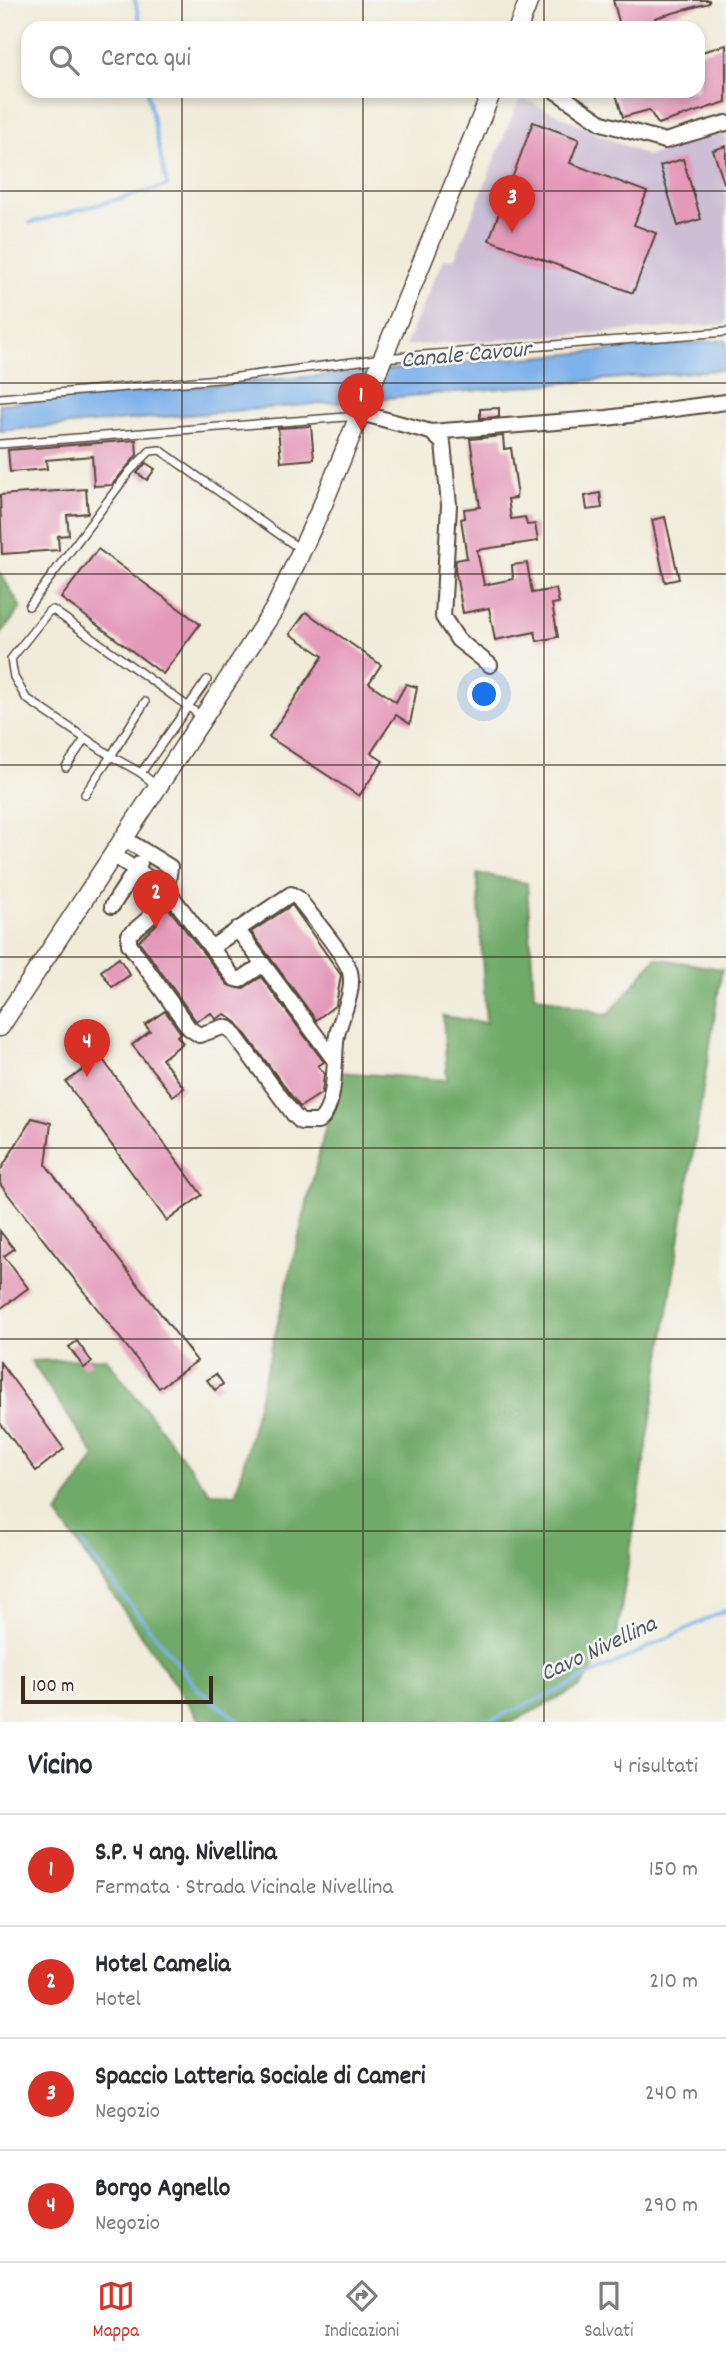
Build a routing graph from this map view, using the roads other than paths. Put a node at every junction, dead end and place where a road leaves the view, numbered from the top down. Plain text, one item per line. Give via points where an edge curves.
1 (529, 0) edge
2 (520, 21) edge
3 (489, 98) edge
4 (565, 98) edge
5 (726, 123) edge
6 (726, 332) edge
7 (382, 363) junction
8 (0, 398) edge
9 (726, 402) edge
10 (361, 412) junction
11 (430, 432) junction
12 (0, 444) edge
13 (303, 552) junction
14 (29, 606) dead end
15 (491, 665) dead end
16 (206, 680) dead end
17 (145, 702) dead end
18 (187, 707) junction
19 (204, 719) junction
20 (85, 739) junction
21 (111, 756) junction
22 (66, 767) dead end
23 (141, 773) junction
24 (158, 787) junction
25 (85, 794) dead end
26 (125, 839) junction
27 (147, 853) junction
28 (113, 855) junction
29 (136, 869) junction
30 (111, 906) dead end
31 (237, 929) junction
32 (212, 947) junction
33 (262, 965) junction
34 (0, 1027) edge
35 (335, 1060) junction

1 - 2 street
3 - 7 street
4 - 5 street via 602,123 665,141
6 - 7 lane
7 - 8 lane
7 - 10 street
9 - 11 street via 607,418
10 - 11 street
10 - 12 lane
10 - 13 street
11 - 15 street via 443,443 449,505 443,617 458,640
13 - 14 lane via 160,450 150,451
13 - 19 street via 275,608
16 - 18 lane
17 - 21 lane
18 - 19 lane
18 - 20 lane via 59,613 49,611 11,659 14,677 26,698
18 - 23 lane
19 - 24 street
20 - 21 lane
20 - 22 lane
21 - 23 lane
21 - 25 lane
23 - 24 lane
24 - 26 street
26 - 27 street
26 - 28 street
27 - 29 street
27 - 32 street via 170,867 167,890
28 - 29 street
28 - 34 street
29 - 30 street
29 - 35 street via 158,888 150,917 129,935 129,944 193,1033 223,1027 234,1032 301,1122 318,1122 324,1117
31 - 32 street
31 - 33 street
31 - 35 street via 285,895 298,898 351,973
32 - 33 street via 235,979
33 - 35 street

